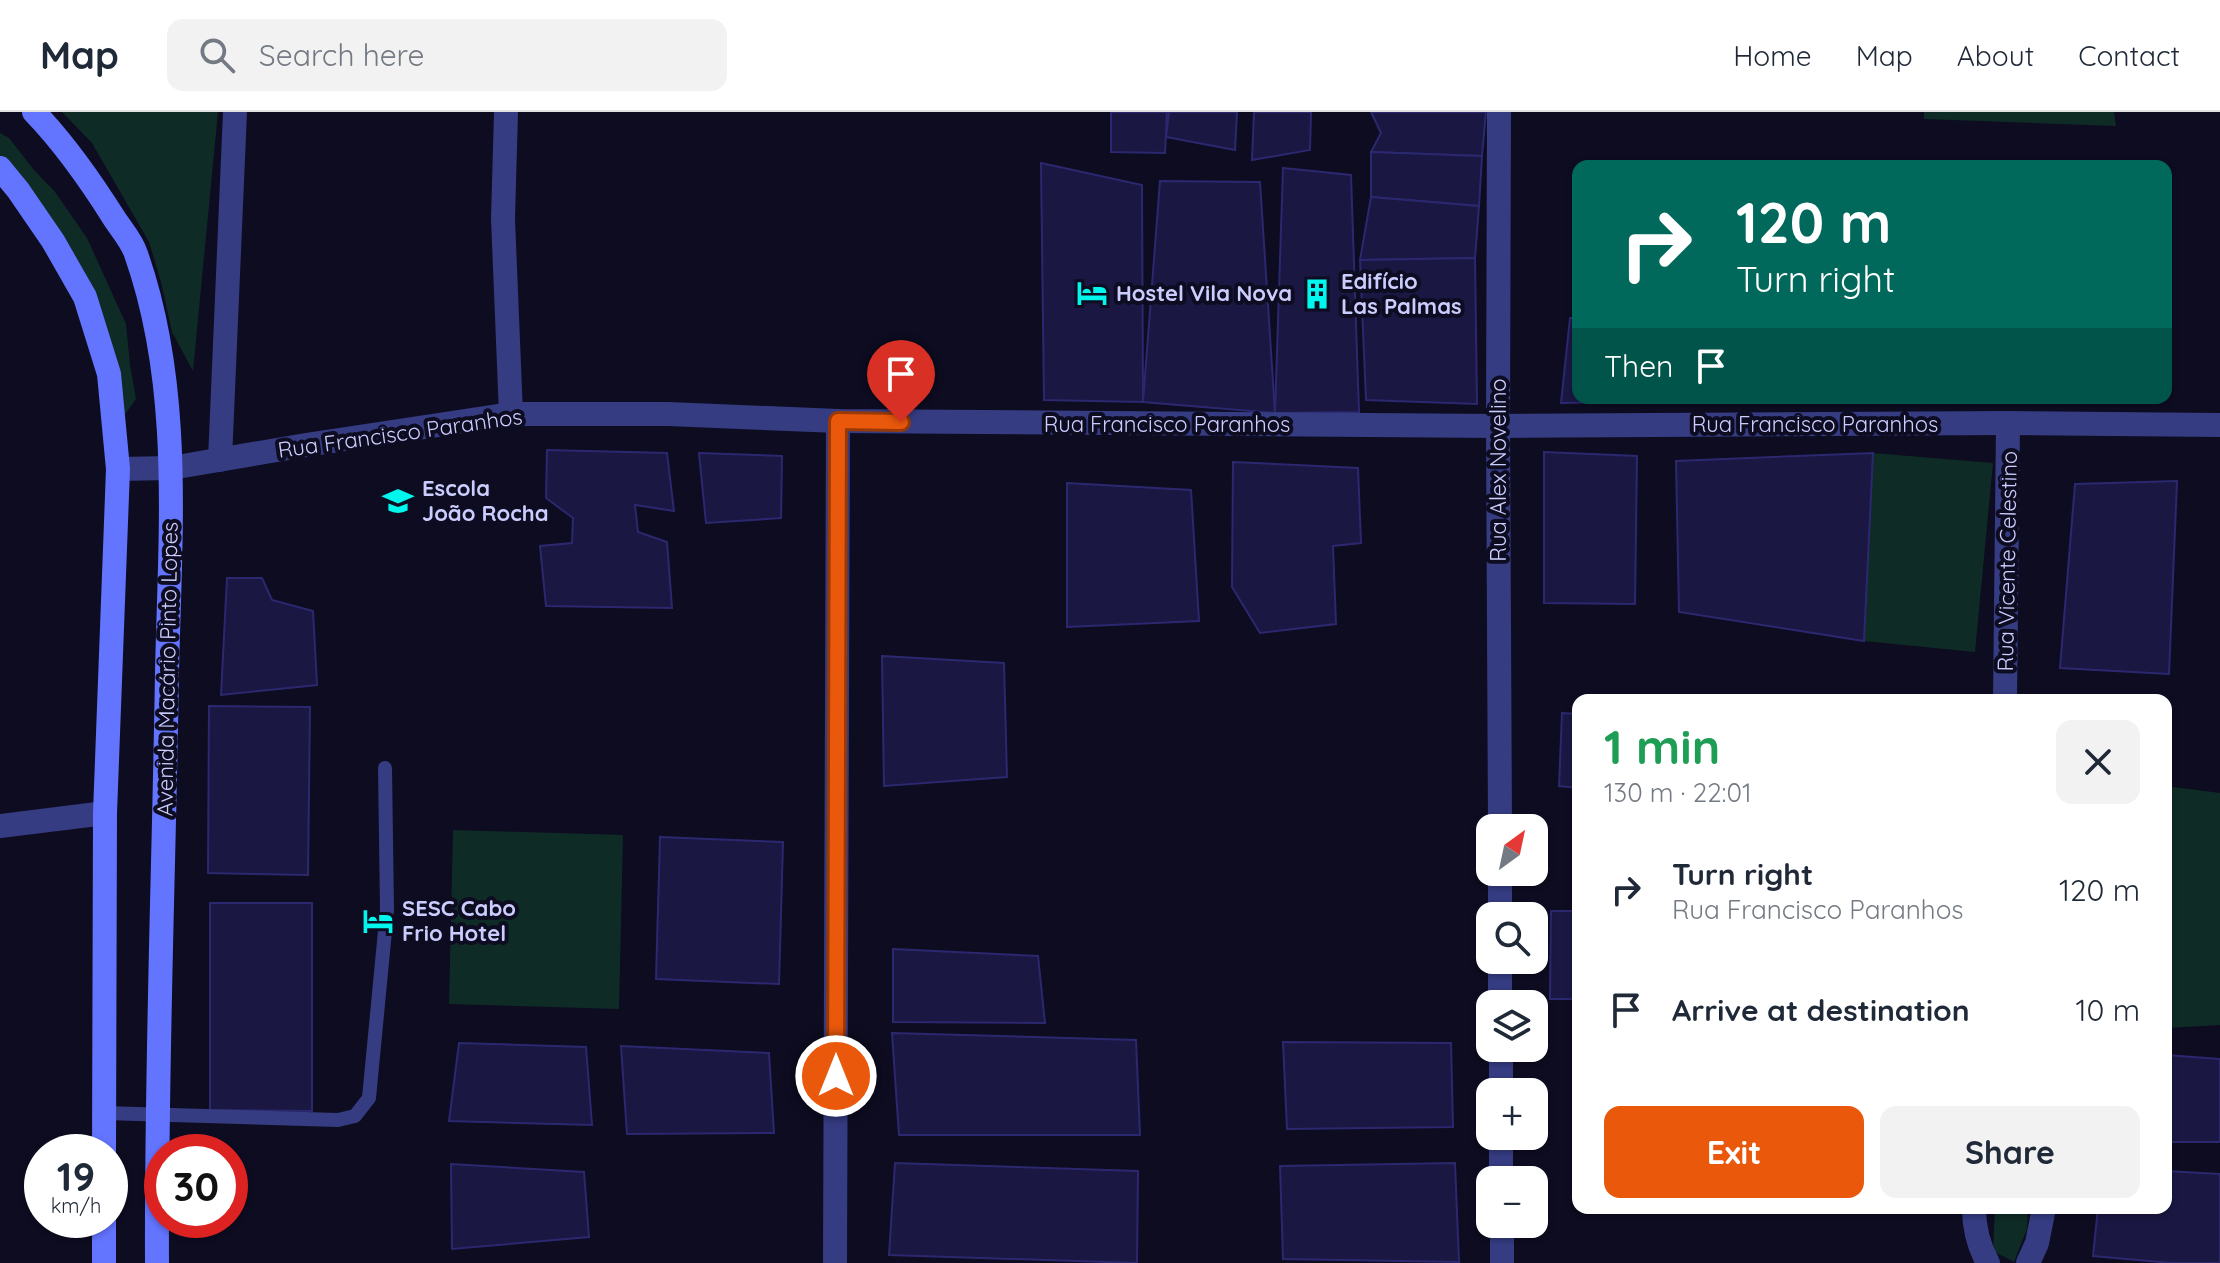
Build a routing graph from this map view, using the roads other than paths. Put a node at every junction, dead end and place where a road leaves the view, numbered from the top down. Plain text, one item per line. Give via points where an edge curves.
1 (34, 112) edge
2 (235, 112) edge
3 (506, 112) edge
4 (1499, 112) edge
5 (0, 168) edge
6 (511, 414) junction
7 (838, 421) junction
8 (2008, 423) junction
9 (2220, 425) edge
10 (1498, 426) junction
11 (220, 460) junction
12 (171, 468) junction
13 (118, 469) junction
14 (2005, 694) edge
15 (385, 768) dead end
16 (105, 813) junction
17 (1500, 814) edge
18 (0, 826) edge
19 (104, 1113) junction
20 (156, 1115) junction
21 (104, 1134) edge
22 (1974, 1214) edge
23 (2043, 1214) edge
24 (104, 1238) edge
25 (1502, 1238) edge
26 (104, 1263) edge
27 (157, 1263) edge
28 (835, 1263) edge
29 (1502, 1263) edge
30 (1988, 1263) edge
31 (2028, 1263) edge

1 - 12 main road, Avenida Macário Pinto Lopes via 83,170 135,250 154,315
2 - 11 street
3 - 6 street via 503,219
4 - 10 street, Rua Alex Novelino
5 - 13 main road via 53,241 85,297 109,374
6 - 7 street, Rua Francisco Paranhos
6 - 11 street, Rua Francisco Paranhos
7 - 10 street, Rua Francisco Paranhos
7 - 28 street
8 - 9 street, Rua Francisco Paranhos
8 - 10 street, Rua Francisco Paranhos
8 - 14 street, Rua Vicente Celestino
10 - 17 street, Rua Alex Novelino
11 - 12 street, Rua Francisco Paranhos
12 - 13 street, Rua Francisco Paranhos
12 - 20 main road, Avenida Macário Pinto Lopes
13 - 16 main road
15 - 20 lane via 387,910 369,1098 355,1116 338,1120
16 - 18 street
16 - 19 main road
19 - 20 lane
19 - 21 main road
20 - 27 main road, Avenida Macário Pinto Lopes
22 - 30 street
23 - 31 street
24 - 26 main road
25 - 29 street

